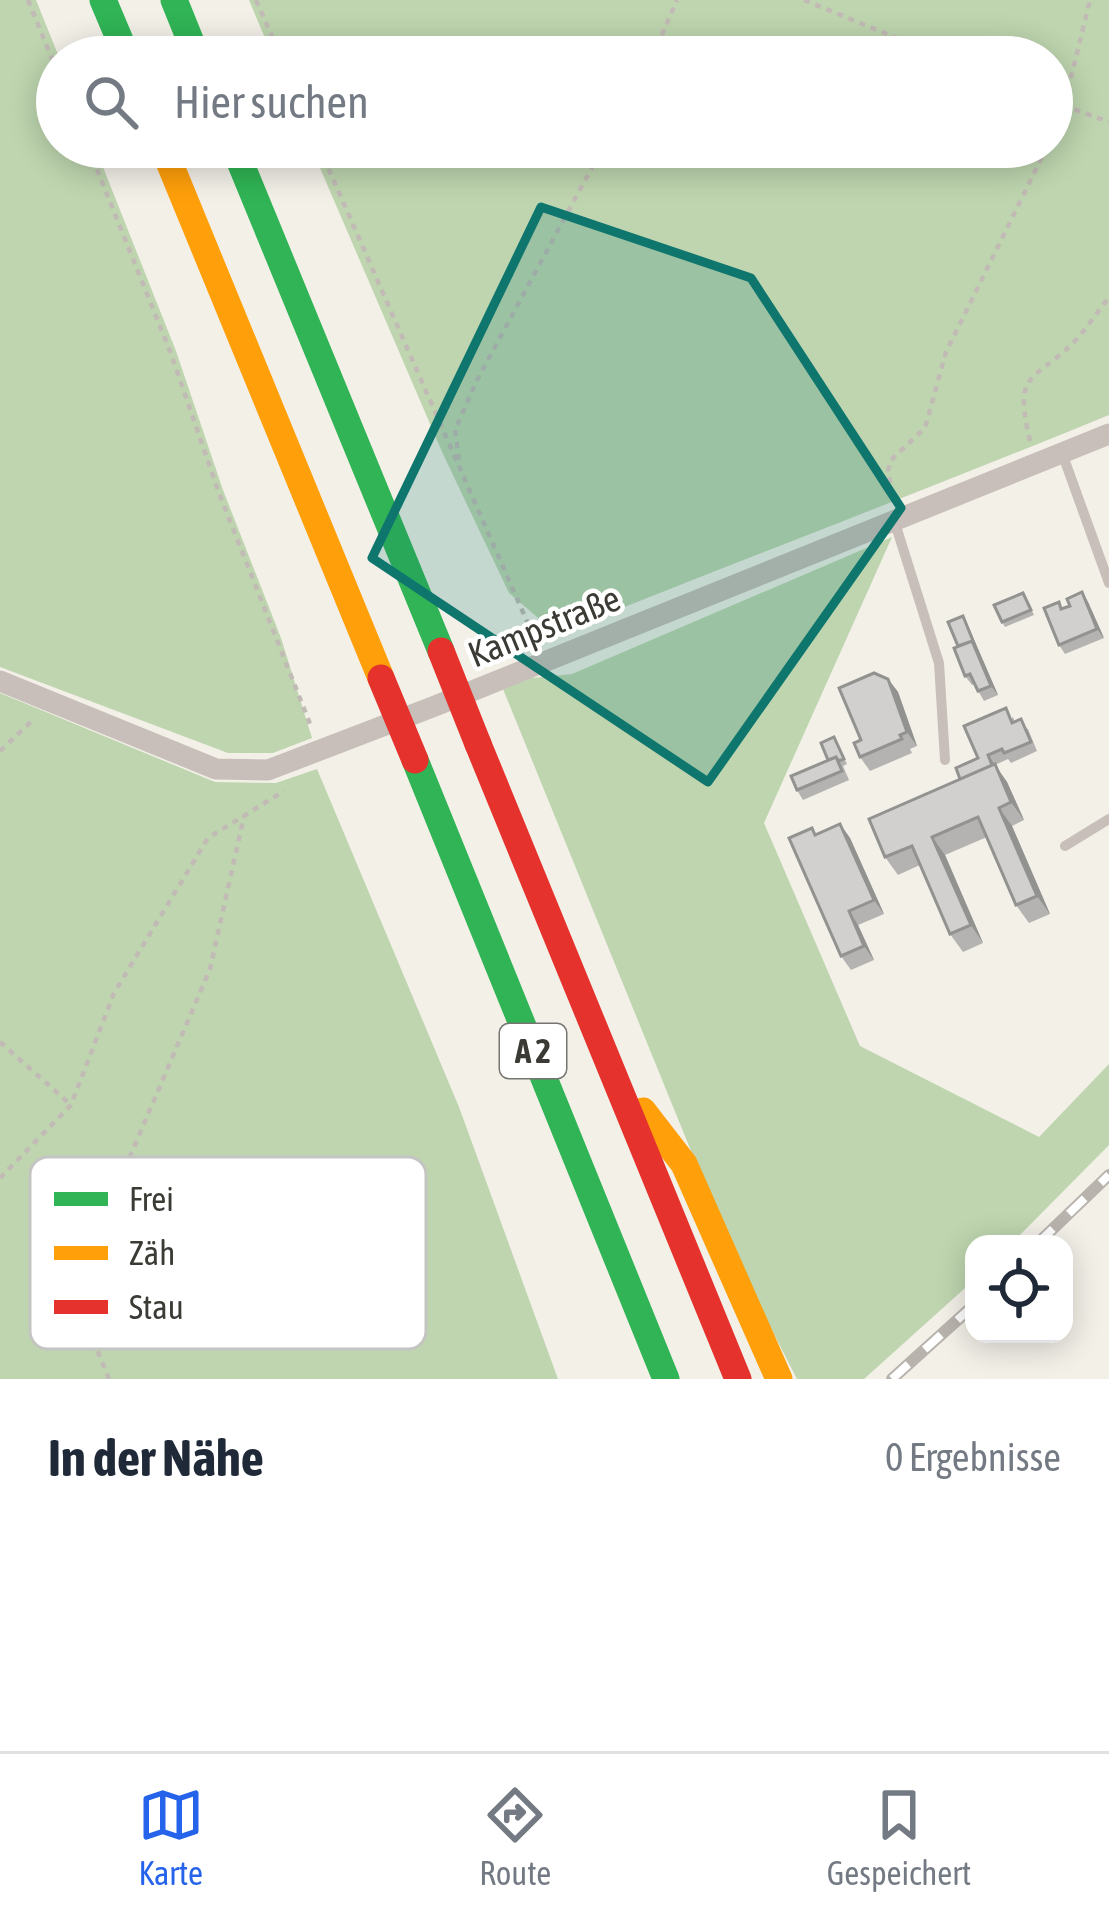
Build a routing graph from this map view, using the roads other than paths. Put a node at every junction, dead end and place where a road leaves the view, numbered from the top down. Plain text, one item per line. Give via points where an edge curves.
1 (103, 0) edge
2 (174, 0) edge
3 (118, 36) edge
4 (189, 36) edge
5 (173, 168) edge
6 (243, 168) edge
7 (1109, 434) edge
8 (1062, 453) junction
9 (896, 522) junction
10 (1109, 584) edge
11 (0, 681) edge
12 (945, 760) dead end
13 (1109, 819) edge
14 (1065, 846) dead end
15 (616, 1075) junction
16 (666, 1379) edge
17 (738, 1379) edge
18 (779, 1379) edge

1 - 3 highway
2 - 4 highway
5 - 16 highway, A 2, bridge
6 - 15 highway, A 2, bridge
7 - 8 street, Kampstraße
8 - 9 street, Kampstraße
8 - 10 lane
9 - 11 street, Kampstraße via 268,770 215,769
9 - 12 lane via 939,663
13 - 14 lane
15 - 17 highway, A 2
15 - 18 highway via 683,1165

